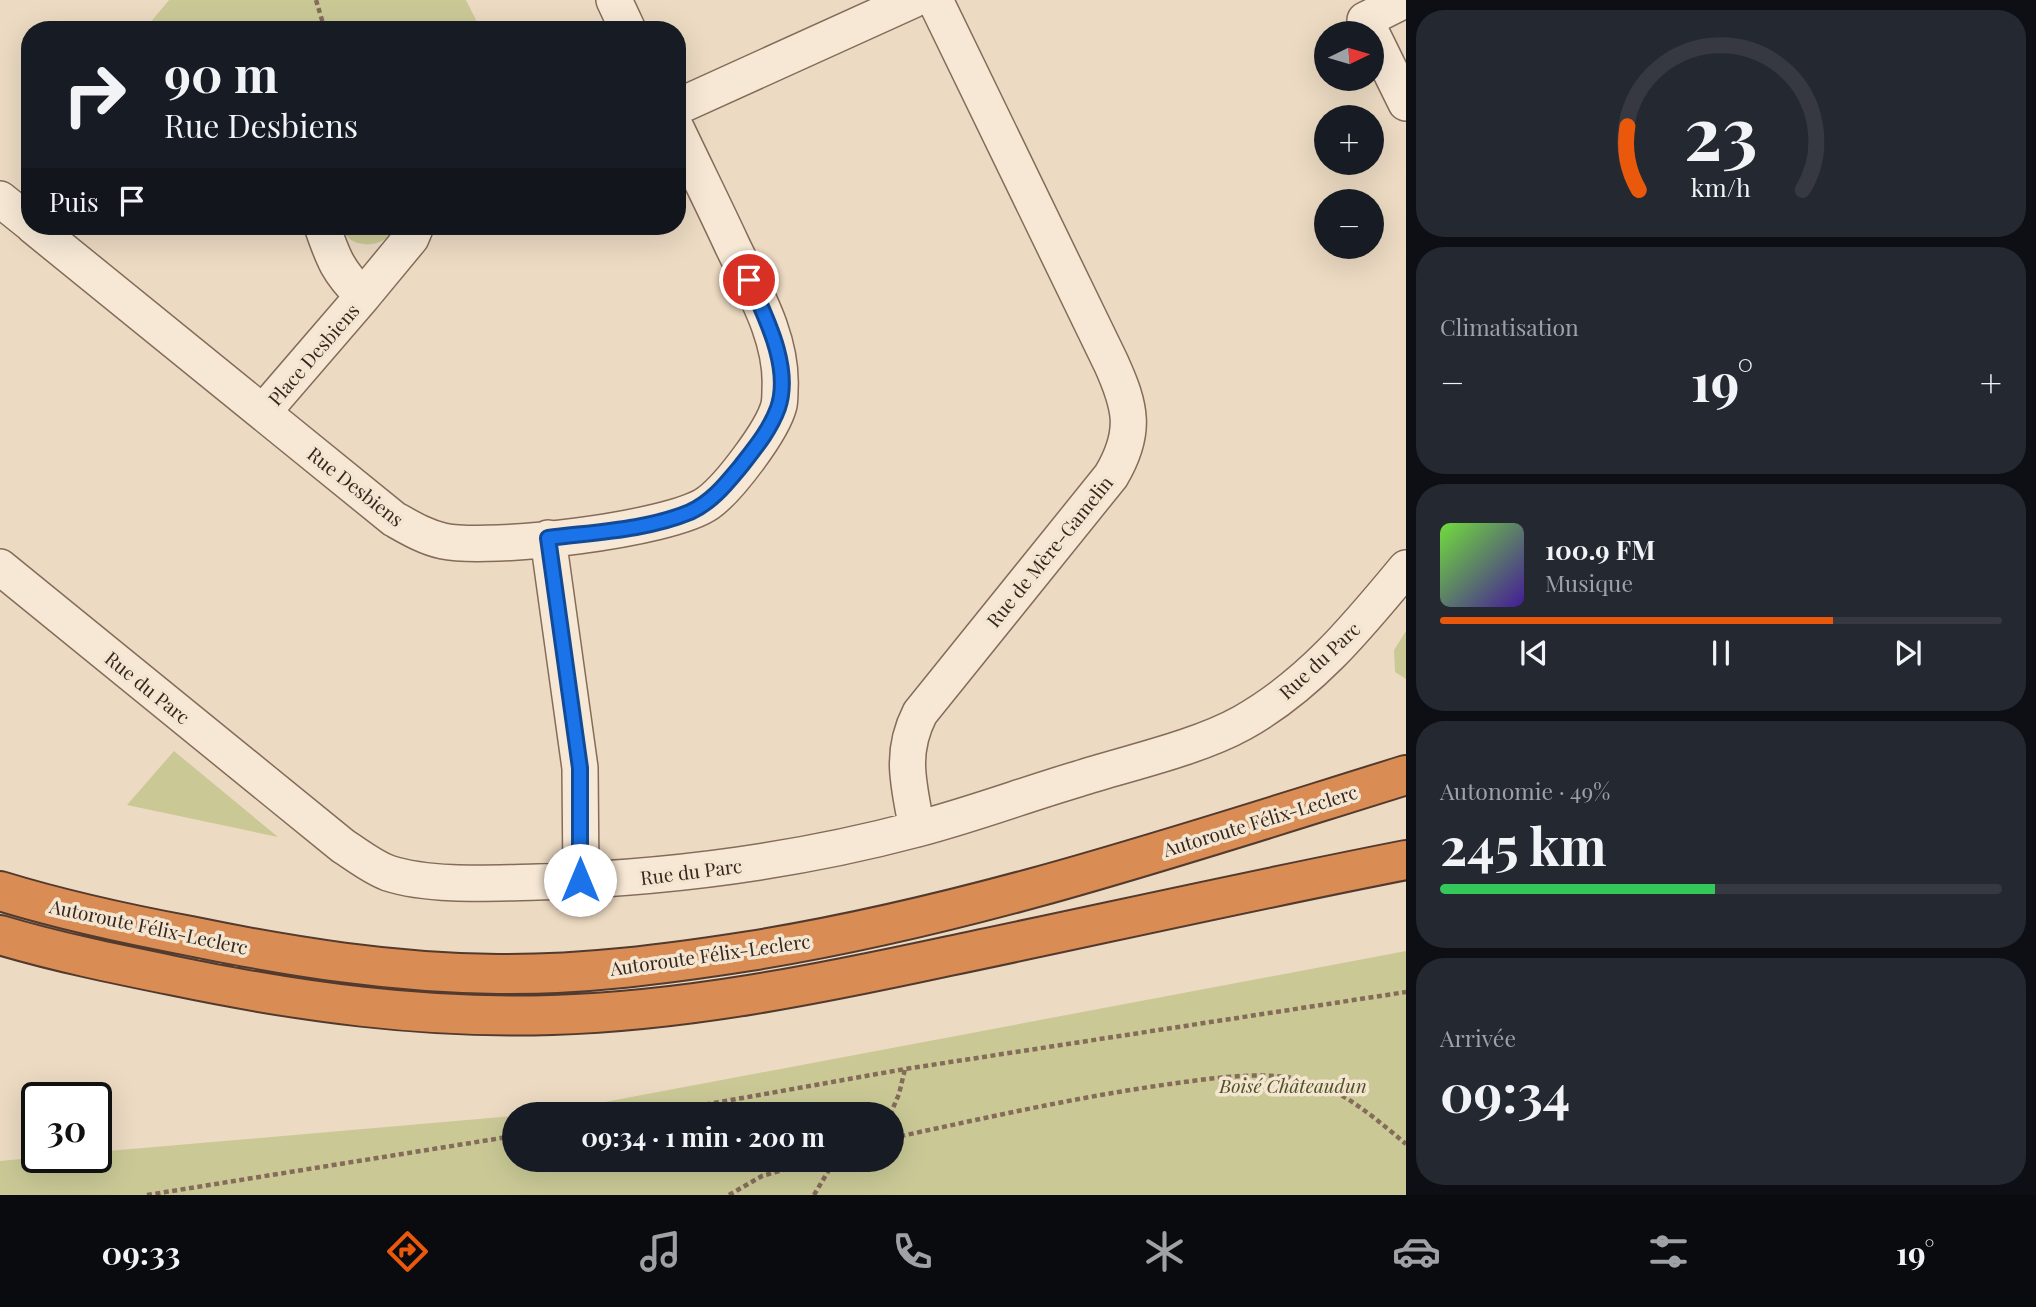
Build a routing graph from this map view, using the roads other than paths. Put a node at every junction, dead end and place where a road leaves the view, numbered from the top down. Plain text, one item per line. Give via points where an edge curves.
1 (614, 0) edge
2 (913, 0) edge
3 (935, 0) edge
4 (1405, 0) edge
5 (624, 21) edge
6 (1368, 21) edge
7 (1384, 58) edge
8 (686, 103) edge
9 (1406, 103) edge
10 (686, 149) edge
11 (0, 199) edge
12 (21, 217) edge
13 (43, 235) edge
14 (325, 235) edge
15 (412, 235) edge
16 (363, 296) junction
17 (263, 412) junction
18 (548, 538) junction
19 (0, 567) edge
20 (1406, 568) edge
21 (1406, 775) edge
22 (917, 829) junction
23 (1406, 860) edge
24 (580, 880) junction
25 (0, 891) edge
26 (0, 935) edge

1 - 5 street
2 - 8 street
3 - 22 street, Rue de Mère-Gamelin via 1111,363 1129,419 1128,437 1111,476 911,729 906,764
4 - 6 street
7 - 9 street
10 - 18 street, Rue Desbiens via 767,321 779,364 779,405 757,446 708,502 670,519
11 - 12 street, Rue Desbiens
13 - 17 street, Rue Desbiens
14 - 16 street, Place Desbiens via 343,276
15 - 16 street, Place Desbiens
16 - 17 street, Place Desbiens
17 - 18 street, Rue Desbiens via 394,519 425,536 467,544
18 - 24 street via 580,768
19 - 24 street, Rue du Parc via 343,846 387,873 472,884
20 - 22 street, Rue du Parc via 1328,658 1242,723 1186,745
21 - 25 highway, Autoroute Félix-Leclerc via 999,899 834,936 636,967 501,974 366,965 194,937
22 - 24 street, Rue du Parc via 750,864
23 - 26 highway via 823,982 693,1003 555,1015 419,1013 284,997 84,958

